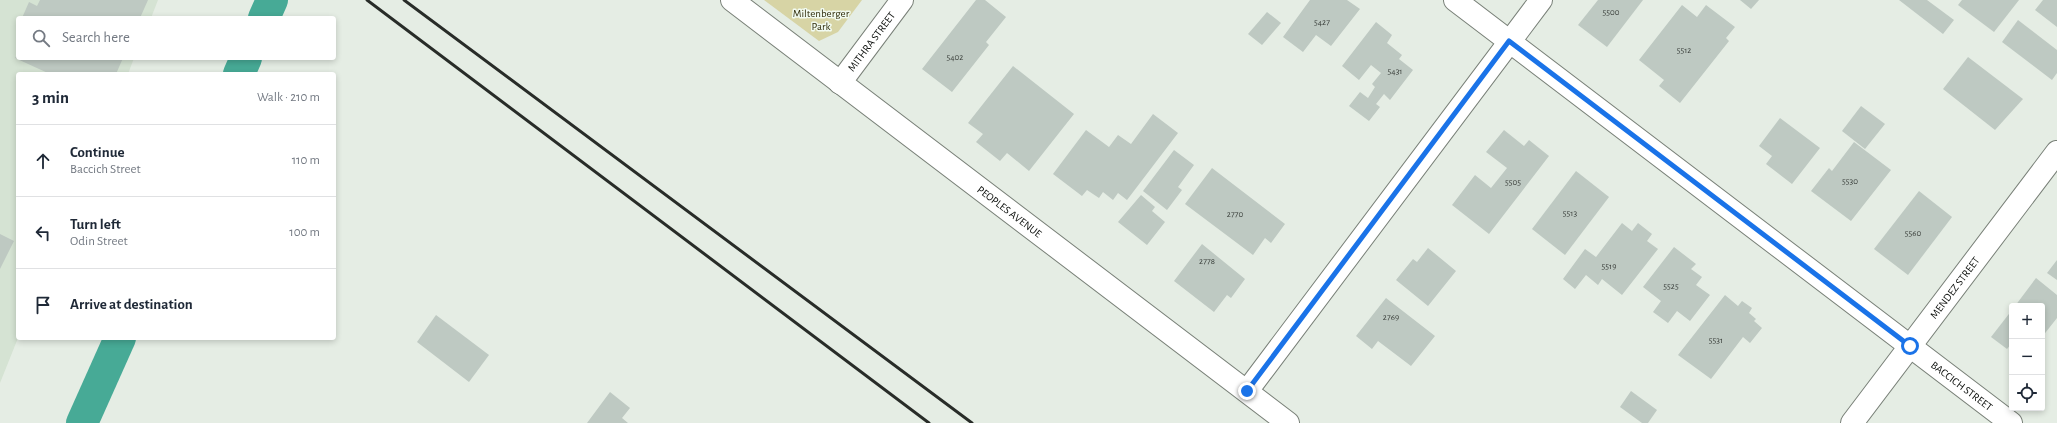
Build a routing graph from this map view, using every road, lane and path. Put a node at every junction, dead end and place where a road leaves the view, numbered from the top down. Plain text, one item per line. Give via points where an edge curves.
1 (732, 0) edge
2 (902, 0) edge
3 (1455, 0) edge
4 (1541, 0) edge
5 (1509, 41) junction
6 (840, 83) junction
7 (2057, 152) edge
8 (1910, 346) junction
9 (1247, 391) junction
10 (1288, 423) edge
11 (1852, 423) edge
12 (2011, 423) edge

1 - 6 street, PEOPLES AVENUE
2 - 6 street, MITHRA STREET
3 - 5 street, BACCICH STREET
4 - 5 street
5 - 8 street, BACCICH STREET
5 - 9 street
6 - 9 street, PEOPLES AVENUE
7 - 8 street, MENDEZ STREET
8 - 11 street, MENDEZ STREET
8 - 12 street, BACCICH STREET
9 - 10 street, PEOPLES AVENUE

